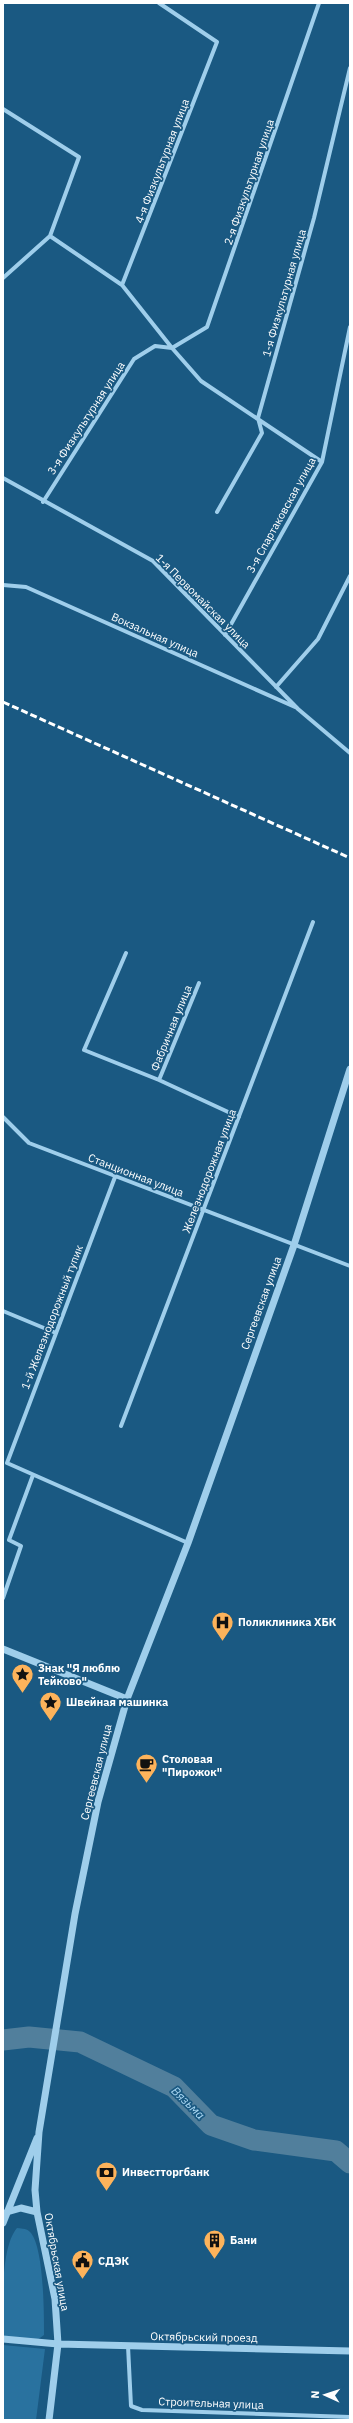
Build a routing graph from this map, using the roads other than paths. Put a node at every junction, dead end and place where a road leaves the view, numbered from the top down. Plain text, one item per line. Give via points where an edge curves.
1 (158, 3) edge
2 (319, 3) edge
3 (350, 68) edge
4 (3, 109) edge
5 (50, 236) junction
6 (3, 278) edge
7 (122, 285) junction
8 (350, 327) edge
9 (172, 348) junction
10 (258, 418) junction
11 (322, 462) junction
12 (3, 478) edge
13 (43, 502) junction
14 (217, 512) dead end
15 (350, 576) edge
16 (3, 585) edge
17 (225, 636) junction
18 (276, 687) junction
19 (298, 709) junction
20 (350, 753) edge
21 (313, 922) dead end
22 (126, 953) dead end
23 (199, 983) dead end
24 (350, 1069) edge
25 (159, 1080) junction
26 (3, 1117) edge
27 (239, 1117) junction
28 (115, 1177) junction
29 (204, 1211) junction
30 (294, 1245) junction
31 (350, 1266) edge
32 (3, 1311) edge
33 (56, 1333) junction
34 (121, 1426) dead end
35 (33, 1475) junction
36 (188, 1543) junction
37 (3, 1598) edge
38 (3, 1649) edge
39 (127, 1699) junction
40 (51, 2058) joint
41 (39, 2132) junction
42 (7, 2212) junction
43 (37, 2212) junction
44 (3, 2223) edge
45 (3, 2339) edge
46 (58, 2344) junction
47 (128, 2346) junction
48 (350, 2351) edge
49 (350, 2417) edge
50 (49, 2420) edge

1 - 7 street, 4-я Физкультурная улица via 217,42
2 - 9 street, 2-я Физкультурная улица via 207,327
3 - 10 street, 1-я Физкультурная улица via 314,218
4 - 5 street via 79,157
5 - 6 street
5 - 7 street
7 - 9 street
8 - 11 street, 3-я Спартаковская улица
9 - 10 street via 201,381
9 - 13 street, 3-я Физкультурная улица via 155,346 134,360
10 - 11 street
10 - 14 street, 1-я Физкультурная улица via 262,433
11 - 17 street, 3-я Спартаковская улица
12 - 13 street, 1-я Первомайская улица
13 - 17 street, 1-я Первомайская улица via 153,561
15 - 18 street via 318,639
16 - 19 street, Вокзальная улица via 26,587
17 - 18 street, 1-я Первомайская улица
18 - 19 street, 1-я Первомайская улица
19 - 20 street, 1-я Первомайская улица
21 - 27 street, Железнодорожная улица
22 - 25 street via 84,1050
23 - 25 street, Фабричная улица
24 - 30 street, Сергеевская улица
25 - 27 street
26 - 28 street, Станционная улица via 29,1144
27 - 29 street, Железнодорожная улица
28 - 29 street, Станционная улица
28 - 33 street, 1-й Железнодорожный тупик
29 - 30 street, Станционная улица
29 - 34 street, Железнодорожная улица
30 - 31 street, Станционная улица
30 - 36 street, Сергеевская улица
32 - 33 street
33 - 35 street, 1-й Железнодорожный тупик via 7,1463
35 - 36 street
35 - 37 street via 9,1540 21,1546
36 - 39 street, Сергеевская улица
38 - 39 street
39 - 40 street, Сергеевская улица via 98,1802 75,1914
40 - 41 street, Октябрьская улица
41 - 42 street, Октябрьская улица
41 - 43 street, Октябрьская улица via 35,2190
42 - 43 street via 21,2208
42 - 44 street, Октябрьская улица
43 - 46 street, Октябрьская улица via 55,2299
45 - 46 street, Октябрьский проезд
46 - 47 street, Октябрьский проезд
46 - 50 street, Октябрьская улица
47 - 48 street, Октябрьский проезд
47 - 49 street, Строительная улица via 131,2406 142,2410

